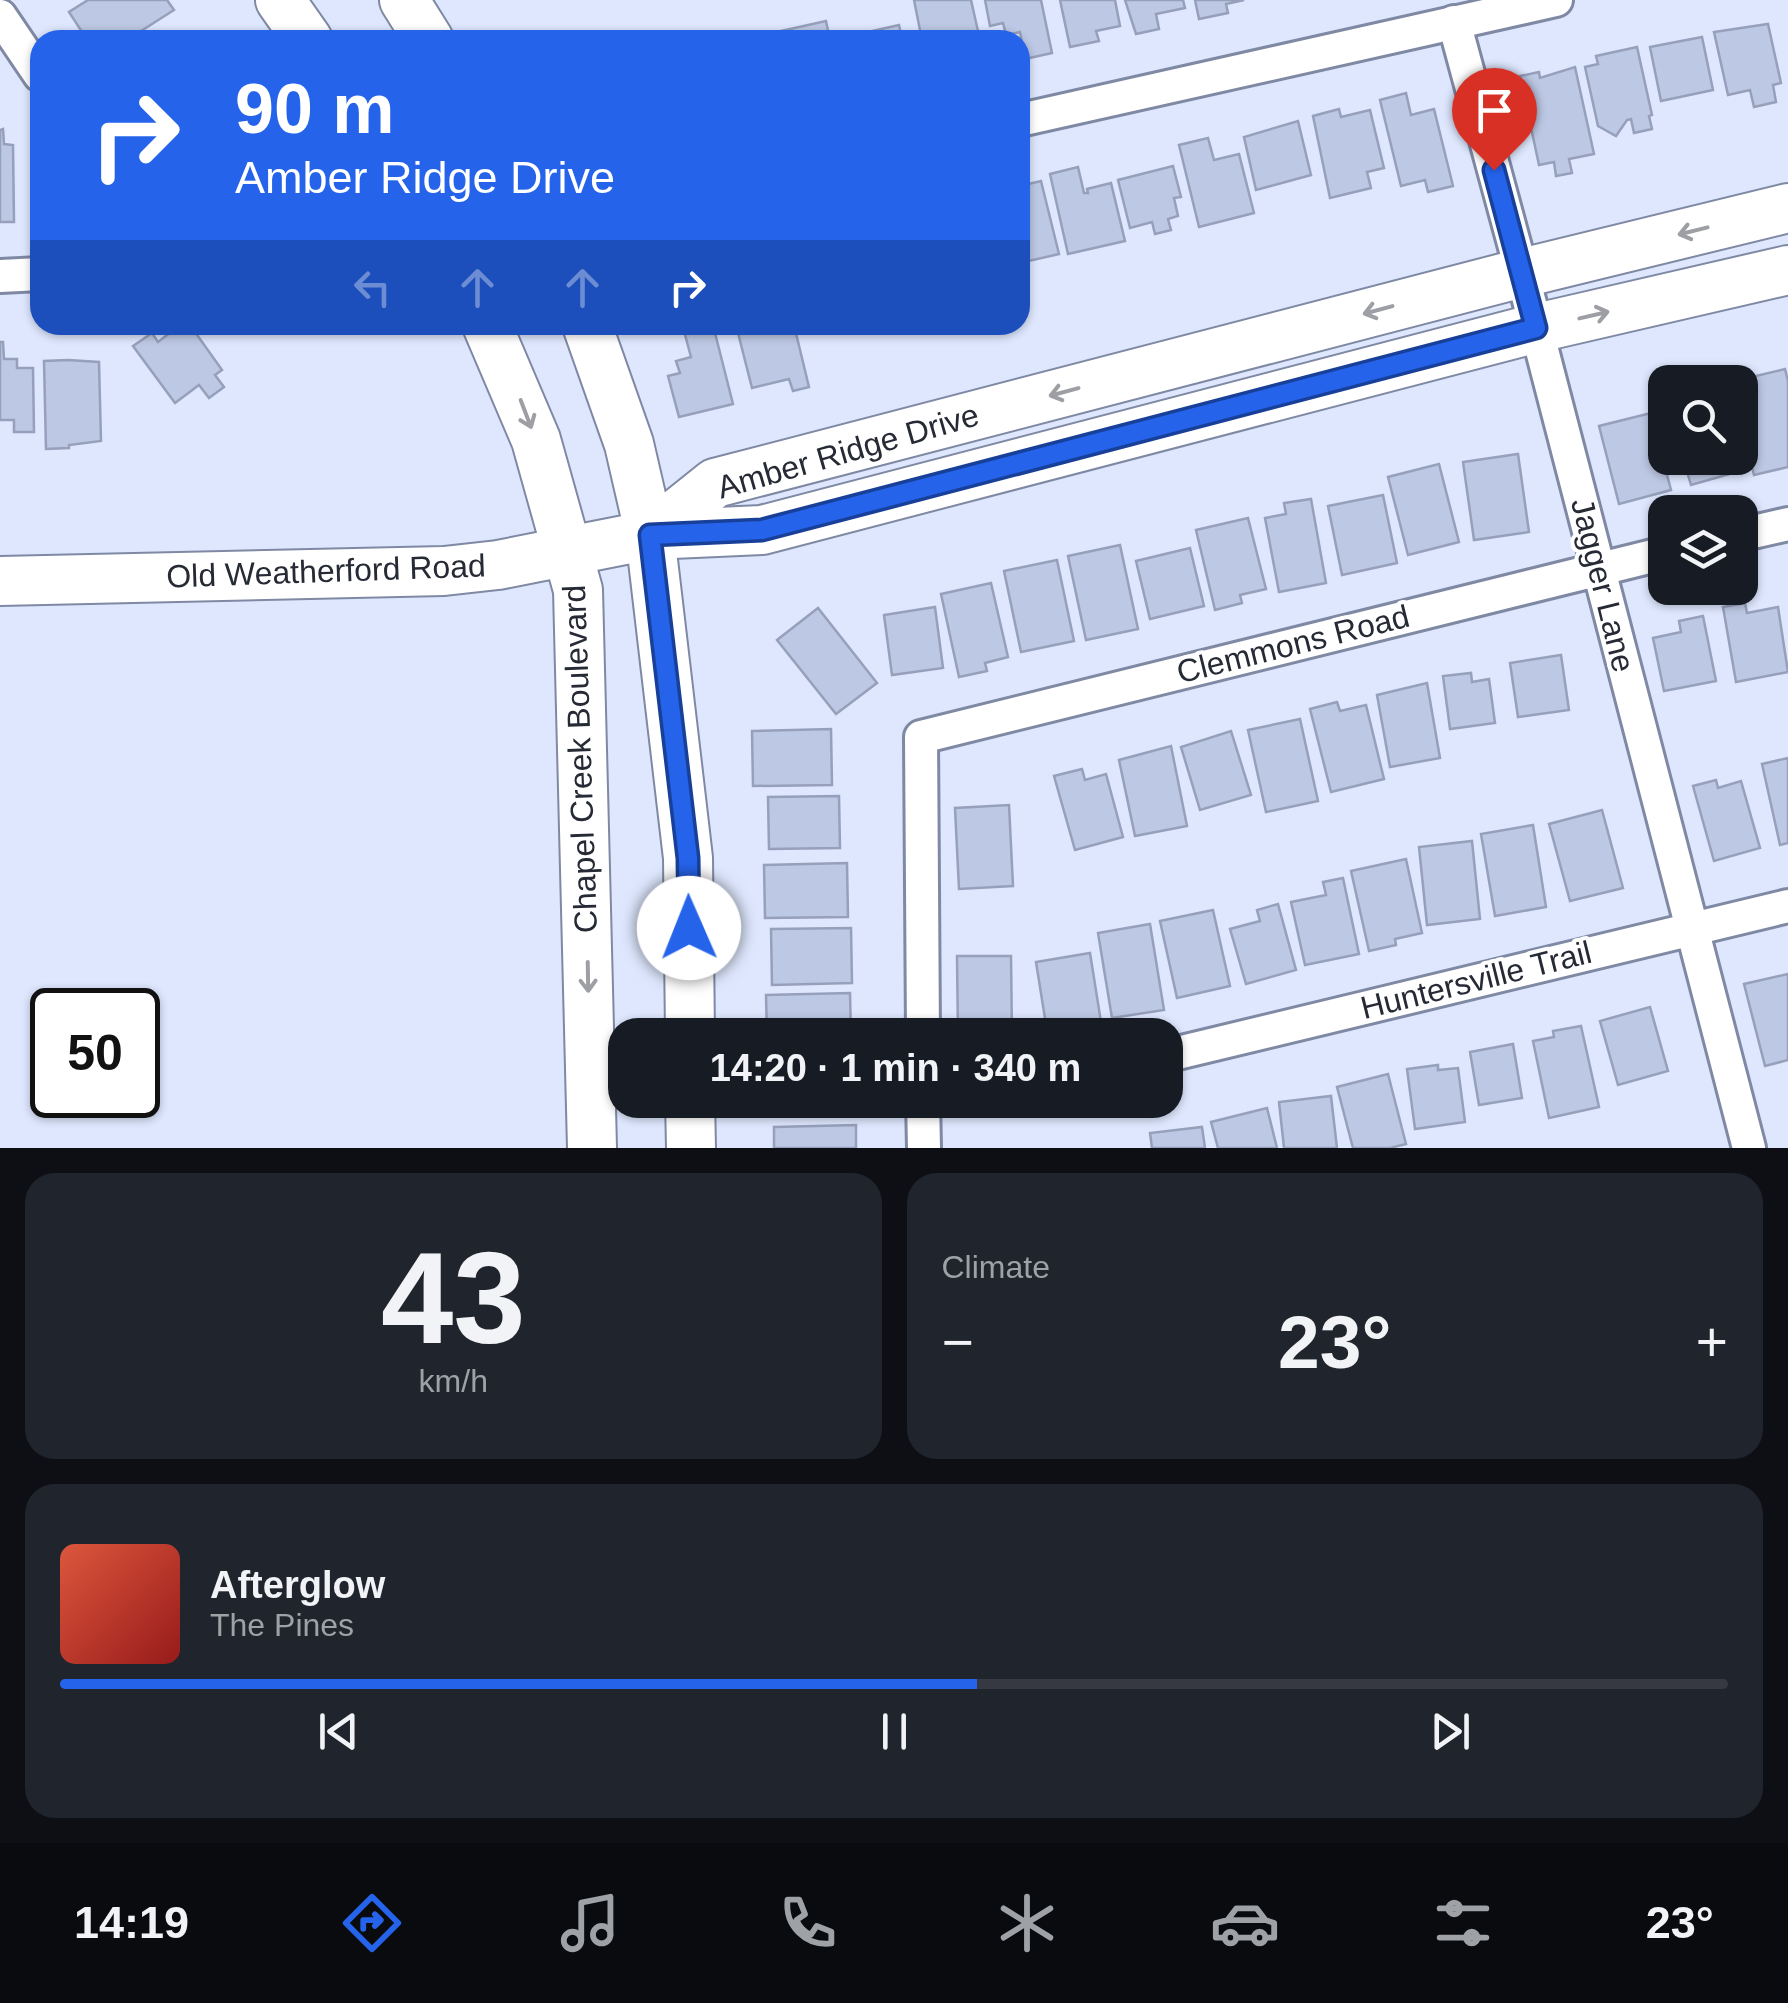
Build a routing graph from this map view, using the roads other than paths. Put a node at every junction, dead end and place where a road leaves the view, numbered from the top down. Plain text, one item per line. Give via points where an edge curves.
1 (280, 0) edge
2 (404, 0) edge
3 (1556, 0) edge
4 (0, 16) edge
5 (1454, 22) junction
6 (301, 30) edge
7 (424, 30) edge
8 (30, 60) edge
9 (1030, 118) edge
10 (1788, 208) edge
11 (1788, 270) edge
12 (1522, 273) junction
13 (30, 274) edge
14 (0, 276) edge
15 (1536, 328) junction
16 (492, 335) edge
17 (590, 335) edge
18 (1788, 524) edge
19 (1758, 531) edge
20 (650, 535) junction
21 (569, 550) junction
22 (1648, 556) edge
23 (1599, 568) junction
24 (0, 581) edge
25 (1788, 906) edge
26 (1691, 928) junction
27 (690, 1018) edge
28 (923, 1018) edge
29 (1183, 1052) edge
30 (690, 1118) edge
31 (924, 1118) edge
32 (592, 1148) edge
33 (691, 1148) edge
34 (924, 1148) edge
35 (1749, 1148) edge

1 - 6 street
2 - 7 street
3 - 5 street
4 - 8 street
5 - 9 street
5 - 12 street, Jagger Lane
10 -> 12 street, Amber Ridge Drive
15 -> 11 street, Amber Ridge Drive
12 - 15 street, Jagger Lane
12 -> 20 street, Amber Ridge Drive via 715,483
13 - 14 street
15 - 20 street, Amber Ridge Drive via 762,530
15 - 23 street, Jagger Lane
16 -> 21 street, Chapel Creek Boulevard via 524,406
17 - 20 street via 629,444
18 - 19 street
20 - 21 street, Old Weatherford Road
20 - 27 street via 688,858
21 - 24 street, Old Weatherford Road via 444,571
21 -> 32 street, Chapel Creek Boulevard via 579,602
22 - 23 street, Clemmons Road
23 - 26 street, Jagger Lane
23 - 28 street, Clemmons Road via 920,738
25 - 26 street, Huntersville Trail
26 - 29 street, Huntersville Trail
26 - 35 street, Jagger Lane
30 - 33 street
31 - 34 street

